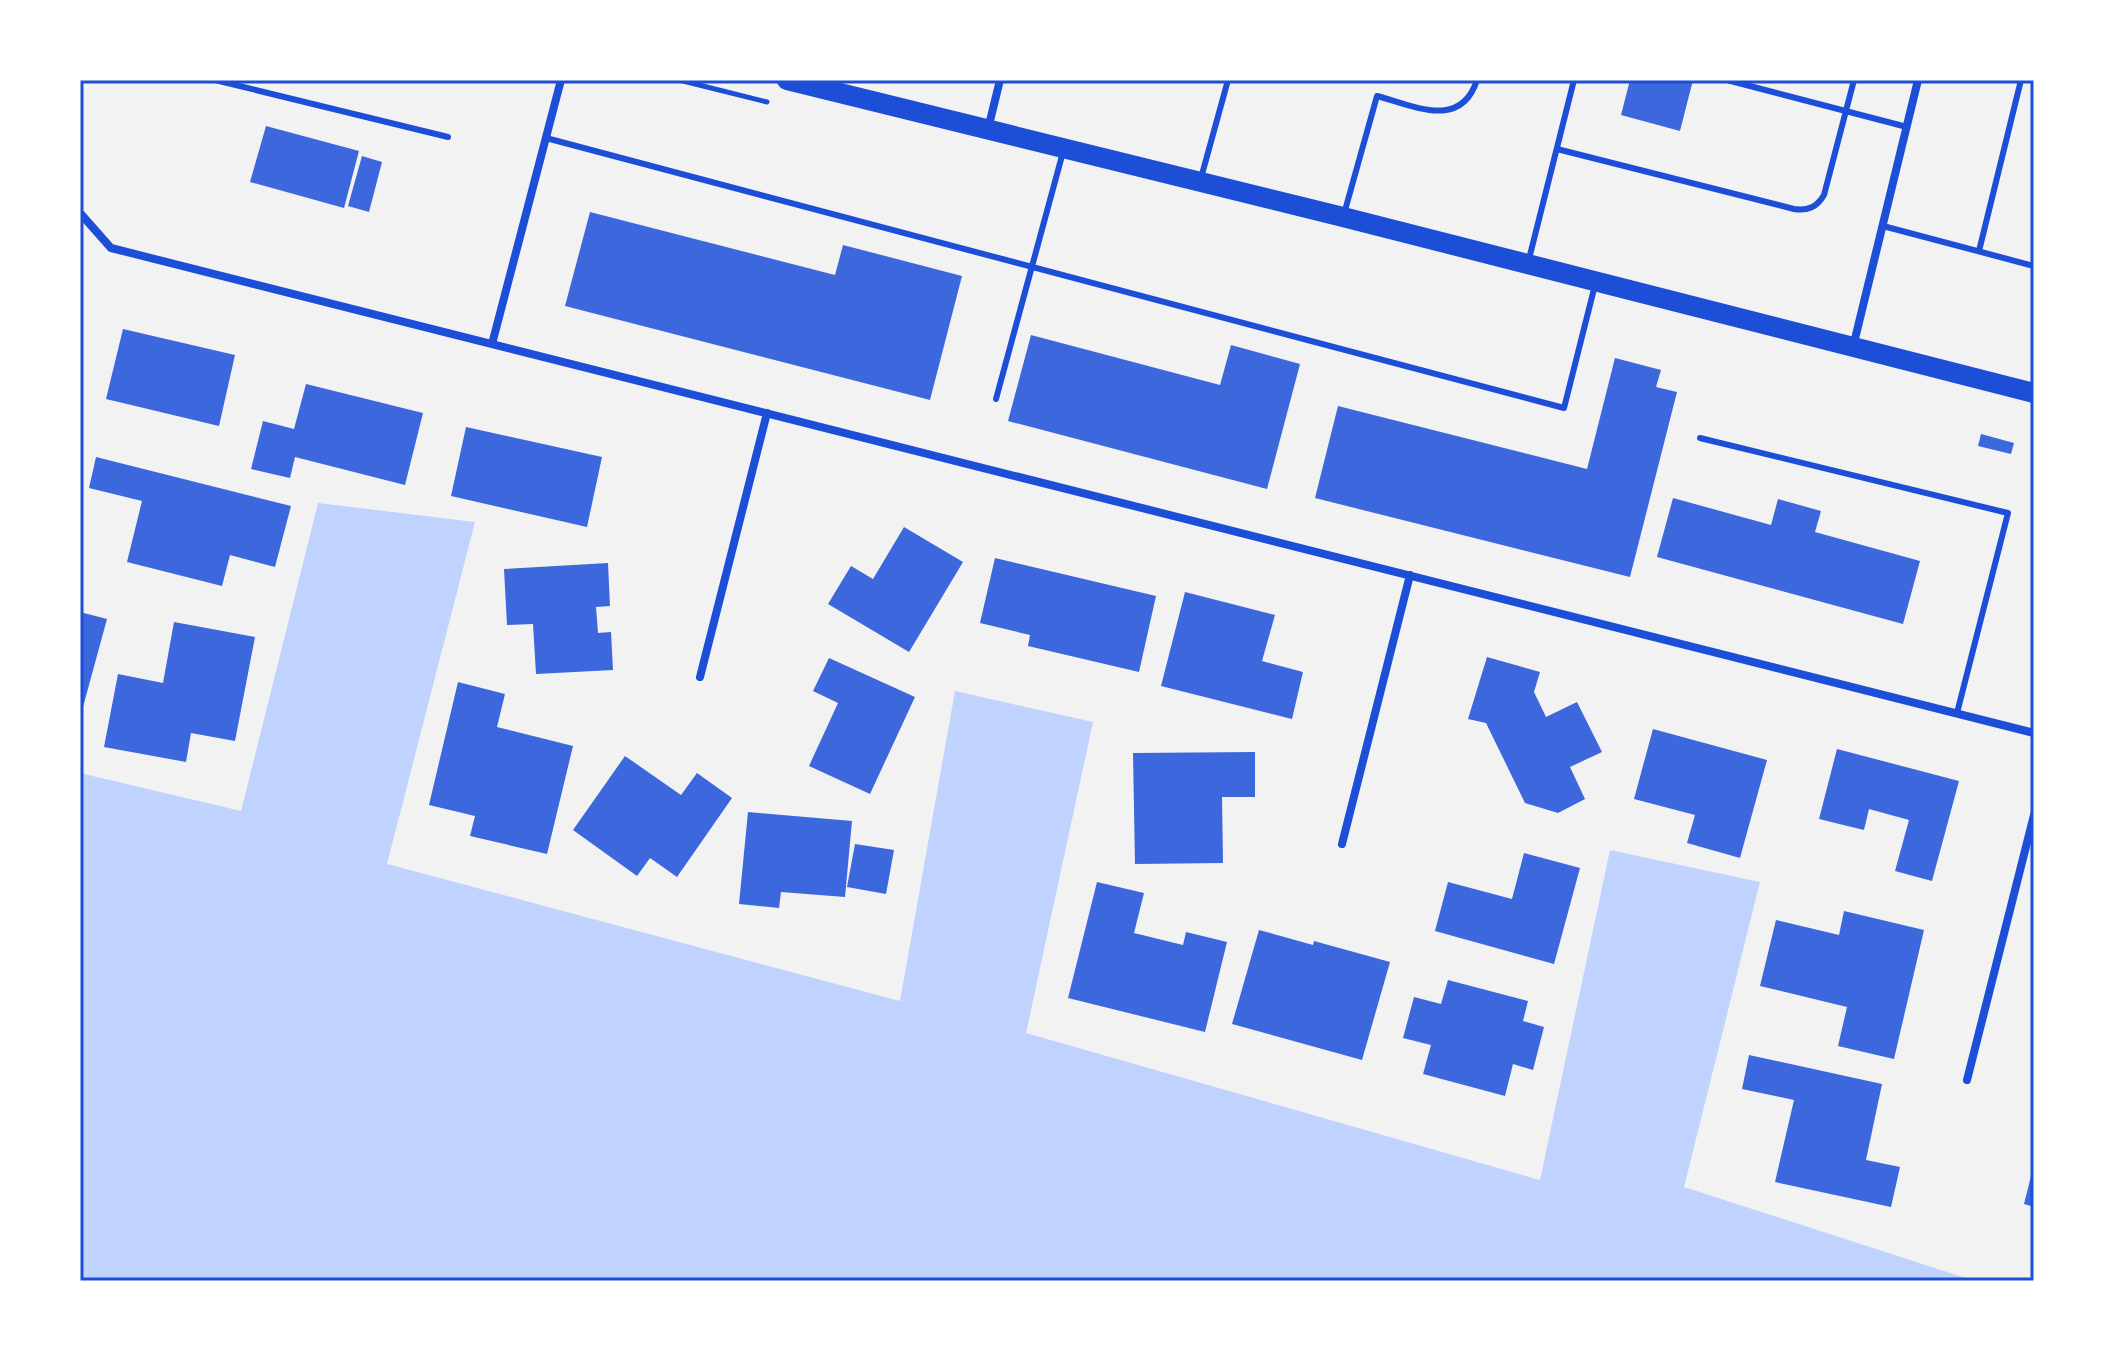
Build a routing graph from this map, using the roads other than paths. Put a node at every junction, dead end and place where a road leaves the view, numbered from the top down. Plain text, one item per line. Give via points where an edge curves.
1 (215, 80) edge
2 (561, 80) edge
3 (787, 80) edge
4 (1000, 80) edge
5 (1228, 80) edge
6 (1477, 80) edge
7 (1574, 80) edge
8 (1727, 80) edge
9 (1854, 80) edge
10 (1918, 80) edge
11 (2021, 80) edge
12 (1846, 111) junction
13 (1907, 127) junction
14 (988, 129) junction
15 (448, 137) dead end
16 (546, 138) junction
17 (1064, 148) junction
18 (1557, 149) junction
19 (1200, 182) junction
20 (80, 213) edge
21 (1343, 217) junction
22 (1883, 226) junction
23 (1979, 251) junction
24 (1527, 264) junction
25 (2034, 266) edge
26 (1032, 267) junction
27 (1596, 282) junction
28 (492, 344) junction
29 (1853, 348) junction
30 (2034, 393) edge
31 (996, 399) dead end
32 (767, 413) junction
33 (1700, 438) dead end
34 (1410, 575) junction
35 (700, 677) dead end
36 (1957, 713) junction
37 (2034, 733) edge
38 (2034, 815) edge
39 (1342, 844) dead end
40 (1967, 1080) dead end

1 - 15 lane
2 - 16 street
3 - 14 main road
4 - 14 street
5 - 19 lane
6 - 21 lane via 1465,103 1444,112 1377,96
7 - 18 lane
8 - 12 lane
9 - 12 lane
10 - 13 street
11 - 23 lane
12 - 13 lane
12 - 18 lane via 1824,195 1808,209
13 - 22 street
14 - 17 main road
16 - 26 lane
16 - 28 street
17 - 19 main road
17 - 26 lane
18 - 24 lane
19 - 21 main road
20 - 28 street via 111,248
21 - 24 main road
22 - 23 lane
22 - 29 street
23 - 25 lane
24 - 27 main road
26 - 27 lane via 1564,408
26 - 31 lane
27 - 29 main road
28 - 32 street
29 - 30 main road
32 - 34 street
32 - 35 street
33 - 36 lane via 2008,513
34 - 36 street
34 - 39 street
36 - 37 street
38 - 40 street

